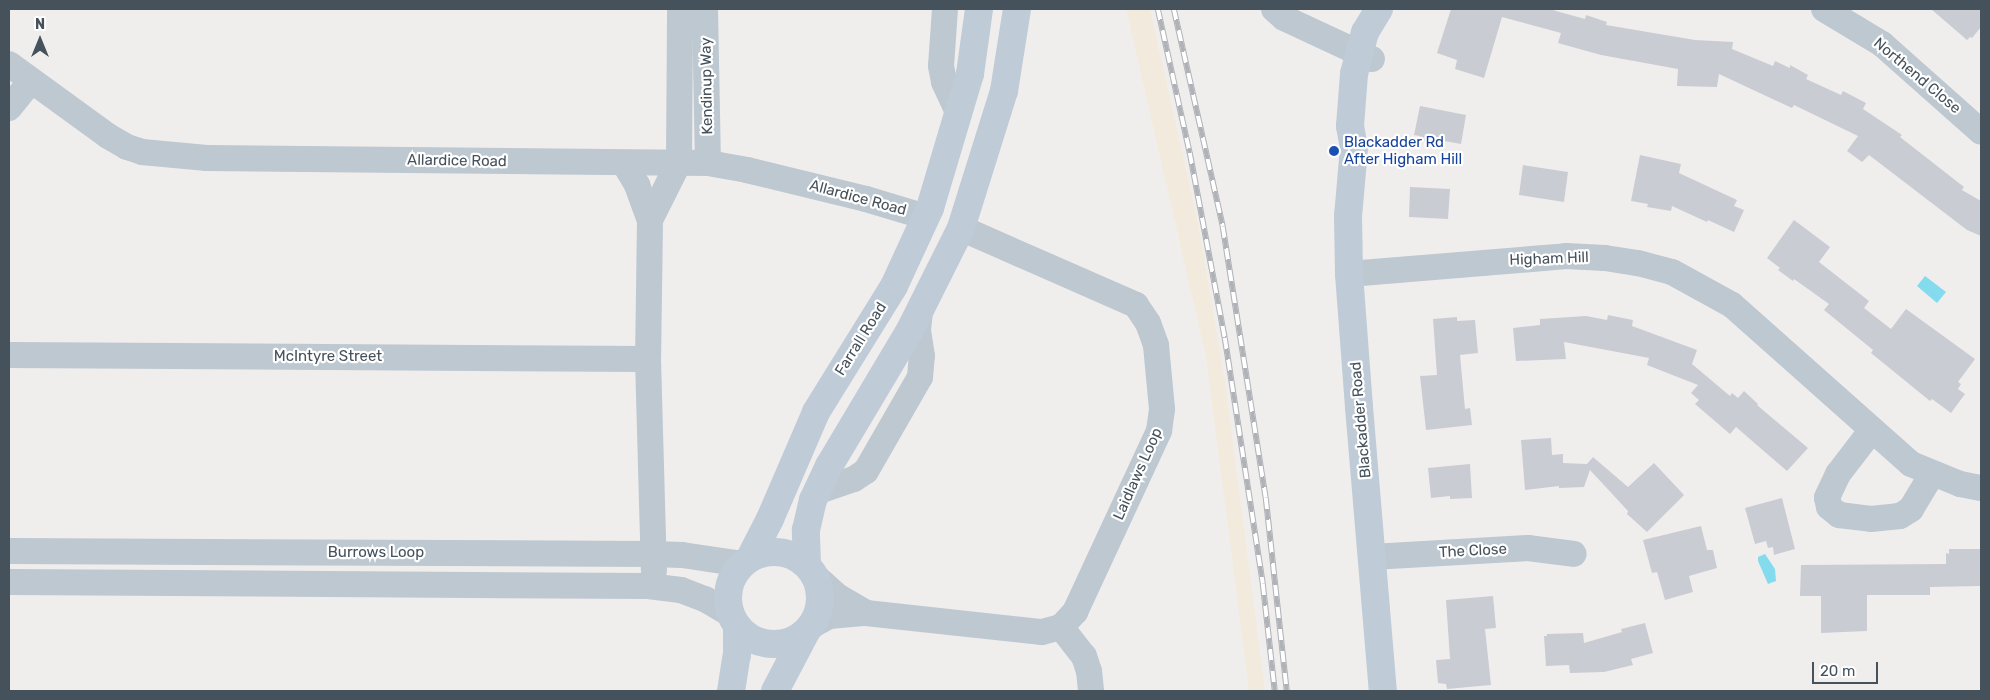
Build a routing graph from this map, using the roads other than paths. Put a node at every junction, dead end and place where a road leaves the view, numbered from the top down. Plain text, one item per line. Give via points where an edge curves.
1 (680, 9) edge
2 (705, 9) edge
3 (945, 9) edge
4 (979, 9) edge
5 (1017, 9) edge
6 (1274, 9) edge
7 (1379, 9) edge
8 (1396, 9) edge
9 (1824, 9) edge
10 (693, 56) junction
11 (1366, 57) junction
12 (9, 64) edge
13 (30, 81) junction
14 (9, 108) edge
15 (959, 114) junction
16 (1981, 132) edge
17 (679, 162) junction
18 (624, 163) junction
19 (708, 163) junction
20 (926, 217) junction
21 (650, 220) junction
22 (961, 228) junction
23 (1350, 274) junction
24 (9, 355) edge
25 (648, 359) junction
26 (1871, 431) junction
27 (1932, 474) junction
28 (1981, 488) edge
29 (9, 551) edge
30 (156, 551) junction
31 (269, 553) junction
32 (384, 553) junction
33 (497, 554) junction
34 (652, 554) junction
35 (1574, 554) dead end
36 (1372, 557) junction
37 (747, 561) junction
38 (811, 571) junction
39 (9, 582) edge
40 (156, 583) junction
41 (271, 585) junction
42 (384, 585) junction
43 (499, 585) junction
44 (655, 586) junction
45 (866, 613) junction
46 (734, 620) junction
47 (1062, 627) junction
48 (809, 629) junction
49 (731, 691) edge
50 (776, 691) edge
51 (1091, 691) edge
52 (1383, 691) edge

1 - 10 street, Kendinup Way
2 - 10 street, Kendinup Way
3 - 15 street via 940,66
4 - 15 main road, Farrall Road via 970,74
5 - 22 main road via 1004,91
6 - 11 street via 1284,18
7 - 11 main road, Blackadder Road via 1365,32
8 - 11 main road, Blackadder Road
9 - 16 street, Northend Close via 1882,44
10 - 17 street, Kendinup Way
10 - 19 street, Kendinup Way
11 - 23 main road, Blackadder Road via 1365,128 1354,148 1348,216
12 - 13 street, Allardice Road
13 - 14 street
13 - 18 street, Allardice Road via 127,147 165,156
15 - 20 main road, Farrall Road
17 - 18 street, Allardice Road
17 - 19 street, Allardice Road
17 - 21 street
18 - 21 street via 637,184
19 - 20 street, Allardice Road via 866,199
20 - 37 main road, Farrall Road via 894,286 816,412 770,519
21 - 25 street
22 - 38 main road via 920,311 816,492 806,530
22 - 47 street, Laidlaws Loop via 1136,305 1148,323 1156,345 1162,409 1159,431 1075,612
23 - 26 street, Higham Hill via 1566,256 1638,263 1672,272 1732,305
23 - 36 main road, Blackadder Road
24 - 25 street, McIntyre Street
25 - 34 street
26 - 27 street, Higham Hill via 1910,464
26 - 27 street via 1838,474 1828,498 1829,507 1839,516 1871,519 1900,516 1911,508
27 - 28 street, Higham Hill
29 - 30 street, Burrows Loop
30 - 31 street, Burrows Loop
30 - 40 street
31 - 32 street, Burrows Loop
31 - 41 street
32 - 33 street, Burrows Loop
32 - 42 street
33 - 34 street, Burrows Loop
33 - 43 street
34 - 37 street, Burrows Loop
34 - 44 street
35 - 36 street, The Close via 1528,548
36 - 52 main road, Blackadder Road
37 - 38 main road via 764,552 781,552 795,556
37 - 46 main road via 730,582 727,598
38 - 45 street via 837,596
38 - 48 main road via 820,591 820,606
39 - 40 street
40 - 41 street
41 - 42 street
42 - 43 street
43 - 44 street
44 - 46 street via 697,596
45 - 47 street via 1042,632
45 - 48 street via 829,616
46 - 48 main road via 750,638 764,644 794,640
46 - 49 main road via 737,656
47 - 51 street via 1084,656
48 - 50 main road

